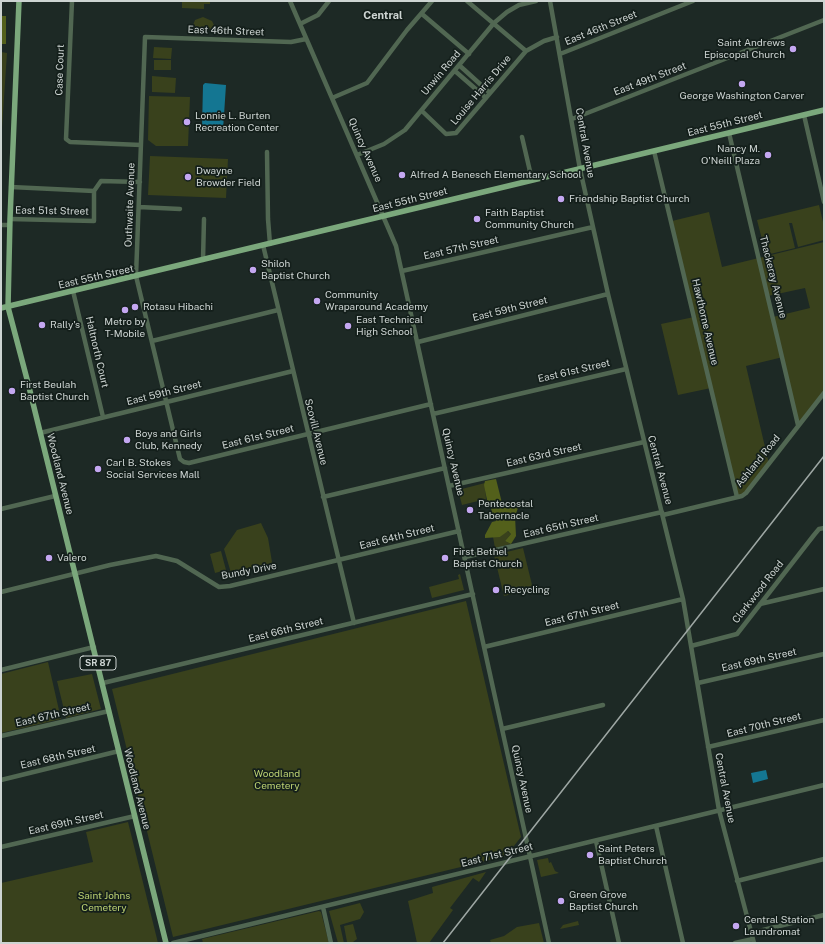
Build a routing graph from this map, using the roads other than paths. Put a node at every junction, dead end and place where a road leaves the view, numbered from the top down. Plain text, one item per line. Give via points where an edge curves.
1 (20, 1) edge
2 (72, 1) edge
3 (290, 1) edge
4 (329, 1) edge
5 (432, 1) edge
6 (467, 1) edge
7 (536, 1) edge
8 (556, 1) edge
9 (675, 1) edge
10 (693, 1) edge
11 (551, 2) edge
12 (678, 7) junction
13 (422, 14) junction
14 (824, 20) edge
15 (494, 23) junction
16 (300, 24) junction
17 (145, 37) joint
18 (557, 38) junction
19 (306, 39) junction
20 (526, 51) junction
21 (469, 54) junction
22 (560, 54) junction
23 (459, 66) junction
24 (455, 70) junction
25 (490, 93) junction
26 (332, 98) junction
27 (486, 98) junction
28 (824, 110) edge
29 (422, 111) junction
30 (804, 115) junction
31 (572, 119) junction
32 (729, 133) junction
33 (522, 137) dead end
34 (141, 145) junction
35 (654, 151) junction
36 (267, 152) dead end
37 (357, 155) junction
38 (580, 169) junction
39 (532, 180) junction
40 (140, 182) junction
41 (11, 188) junction
42 (94, 191) junction
43 (824, 202) edge
44 (139, 207) junction
45 (180, 209) dead end
46 (384, 216) junction
47 (10, 219) junction
48 (204, 219) dead end
49 (1, 225) edge
50 (10, 225) junction
51 (593, 227) junction
52 (270, 244) junction
53 (263, 246) junction
54 (203, 260) junction
55 (402, 271) junction
56 (136, 276) junction
57 (73, 291) junction
58 (608, 294) junction
59 (8, 306) junction
60 (1, 310) edge
61 (278, 310) junction
62 (152, 341) junction
63 (418, 342) junction
64 (626, 369) junction
65 (293, 371) junction
66 (824, 393) edge
67 (166, 402) junction
68 (431, 404) junction
69 (433, 414) junction
70 (103, 417) junction
71 (798, 425) junction
72 (40, 433) junction
73 (307, 434) junction
74 (644, 442) junction
75 (184, 462) joint
76 (445, 468) junction
77 (449, 486) junction
78 (55, 496) junction
79 (323, 497) junction
80 (737, 497) junction
81 (1, 509) edge
82 (662, 513) junction
83 (824, 528) edge
84 (459, 531) junction
85 (465, 557) junction
86 (339, 560) junction
87 (75, 574) junction
88 (824, 589) edge
89 (1, 592) edge
90 (473, 594) junction
91 (683, 599) junction
92 (760, 604) junction
93 (354, 623) junction
94 (691, 646) junction
95 (94, 647) junction
96 (484, 647) junction
97 (824, 654) edge
98 (1, 670) edge
99 (698, 683) junction
100 (103, 684) junction
101 (603, 705) dead end
102 (109, 711) junction
103 (824, 720) edge
104 (502, 729) junction
105 (1, 736) edge
106 (708, 747) junction
107 (119, 751) junction
108 (1, 780) edge
109 (824, 785) edge
110 (719, 810) junction
111 (135, 816) junction
112 (656, 826) junction
113 (596, 841) junction
114 (1, 847) edge
115 (530, 856) junction
116 (824, 859) edge
117 (737, 881) junction
118 (323, 907) junction
119 (824, 915) edge
120 (751, 933) junction
121 (753, 941) edge
122 (166, 943) edge
123 (174, 943) edge
124 (332, 943) edge
125 (550, 943) edge
126 (619, 943) edge
127 (683, 943) edge
128 (735, 943) edge

1 - 41 main road, Woodland Avenue
2 - 34 street, Case Court via 66,139 70,142
3 - 16 street, Quincy Avenue
4 - 16 street via 318,15
5 - 13 street
6 - 15 street
7 - 15 street, Unwin Road via 519,5
8 - 11 street
9 - 12 street
10 - 12 street, East 46th Street
11 - 18 street, Central Avenue
12 - 22 street, East 46th Street
13 - 21 street
13 - 26 street via 367,83
14 - 31 street, East 49th Street
15 - 20 street
15 - 21 street, Unwin Road
16 - 19 street, Quincy Avenue
17 - 19 street, East 46th Street via 291,42
17 - 34 street, Outhwaite Avenue
18 - 20 street, Louise Harris Drive via 544,41
18 - 22 street, Central Avenue
19 - 26 street, Quincy Avenue
20 - 25 street, Louise Harris Drive
21 - 23 street, Unwin Road
22 - 31 street, Central Avenue
23 - 24 street, Unwin Road
23 - 25 street
24 - 27 street
24 - 29 street, Unwin Road
25 - 27 street, Louise Harris Drive
26 - 37 street, Quincy Avenue
27 - 29 street, Louise Harris Drive via 458,132 451,134 446,134
28 - 30 main road, East 55th Street
29 - 37 street, Unwin Road via 395,138
30 - 32 main road, East 55th Street
30 - 43 street
31 - 38 street, Central Avenue
32 - 35 main road, East 55th Street
32 - 71 street, Thackeray Avenue
33 - 39 street
34 - 40 street, Outhwaite Avenue
35 - 38 main road, East 55th Street
35 - 80 street, Hawthorne Avenue
36 - 52 street
37 - 46 street, Quincy Avenue
38 - 39 main road, East 55th Street
38 - 51 street, Central Avenue
39 - 46 main road, East 55th Street
40 - 42 street via 106,180 98,184
40 - 44 street, Outhwaite Avenue
41 - 42 street
41 - 47 main road, Woodland Avenue
42 - 47 street, East 51st Street via 94,221
44 - 45 street
44 - 56 street, Outhwaite Avenue
46 - 52 main road, East 55th Street
46 - 55 street, Quincy Avenue via 396,246
47 - 50 main road, Woodland Avenue
48 - 54 street
49 - 50 street, East 51st Street
50 - 59 main road, Woodland Avenue
51 - 55 street, East 57th Street
51 - 58 street, Central Avenue
52 - 53 main road, East 55th Street
53 - 54 main road, East 55th Street
53 - 61 street, Scovill Avenue
54 - 56 main road, East 55th Street
55 - 63 street, Quincy Avenue
56 - 57 main road, East 55th Street
56 - 62 street, Outhwaite Avenue
57 - 59 main road, East 55th Street
57 - 70 street, Haltnorth Court
58 - 63 street, East 59th Street
58 - 64 street, Central Avenue
59 - 60 main road
59 - 72 main road, Woodland Avenue / SR 87
61 - 62 street
61 - 65 street, Scovill Avenue
62 - 67 street, Outhwaite Avenue
63 - 68 street, Quincy Avenue
64 - 69 street, East 61st Street
64 - 74 street, Central Avenue
65 - 67 street, East 59th Street
65 - 73 street, Scovill Avenue
66 - 71 street, Ashland Road
67 - 70 street, East 59th Street
67 - 75 street, Outhwaite Avenue via 180,460
68 - 69 street, Quincy Avenue
68 - 73 street, East 61st Street
69 - 76 street, Quincy Avenue
70 - 72 street, East 59th Street
71 - 80 street, Ashland Road via 746,493
72 - 78 main road, Woodland Avenue / SR 87
73 - 75 street, East 61st Street via 189,463
73 - 79 street, Scovill Avenue
74 - 77 street, East 63rd Street
74 - 82 street, Central Avenue
76 - 77 street, Quincy Avenue
76 - 79 street
77 - 84 street, Quincy Avenue
78 - 81 street
78 - 87 main road, Woodland Avenue / SR 87
79 - 86 street, Scovill Avenue
80 - 82 street, Ashland Road
82 - 85 street, East 65th Street
82 - 91 street, Central Avenue
83 - 92 street, Clarkwood Road via 819,529
84 - 85 street, Quincy Avenue
84 - 86 street, East 64th Street
85 - 90 street, Quincy Avenue
86 - 87 street, Bundy Drive via 219,587 177,561 156,556
86 - 93 street, Scovill Avenue
87 - 89 street
87 - 95 main road, Woodland Avenue / SR 87
88 - 92 street
90 - 93 street, East 66th Street
90 - 96 street, Quincy Avenue
91 - 94 street, Central Avenue
91 - 96 street, East 67th Street
92 - 94 street, Clarkwood Road via 733,636
93 - 100 street, East 66th Street
94 - 99 street, Central Avenue
95 - 98 street
95 - 100 main road, Woodland Avenue / SR 87
96 - 104 street, Quincy Avenue
97 - 99 street, East 69th Street
99 - 106 street, Central Avenue
100 - 102 main road, Woodland Avenue / SR 87
101 - 104 street
102 - 105 street, East 67th Street
102 - 107 main road, Woodland Avenue / SR 87
103 - 106 street, East 70th Street
104 - 115 street, Quincy Avenue
106 - 110 street, Central Avenue
107 - 108 street, East 68th Street
107 - 111 main road, Woodland Avenue / SR 87
109 - 110 street, East 71st Street
110 - 112 street, East 71st Street
110 - 117 street, Central Avenue
111 - 114 street, East 69th Street
111 - 122 main road, Woodland Avenue / SR 87
112 - 113 street, East 71st Street
112 - 127 street
113 - 115 street, East 71st Street
113 - 126 street
115 - 118 street, East 71st Street
115 - 125 street, Quincy Avenue
116 - 117 street
117 - 120 street, Central Avenue
118 - 123 street, East 71st Street
118 - 124 street
119 - 120 street
120 - 121 street, Central Avenue
121 - 128 street

